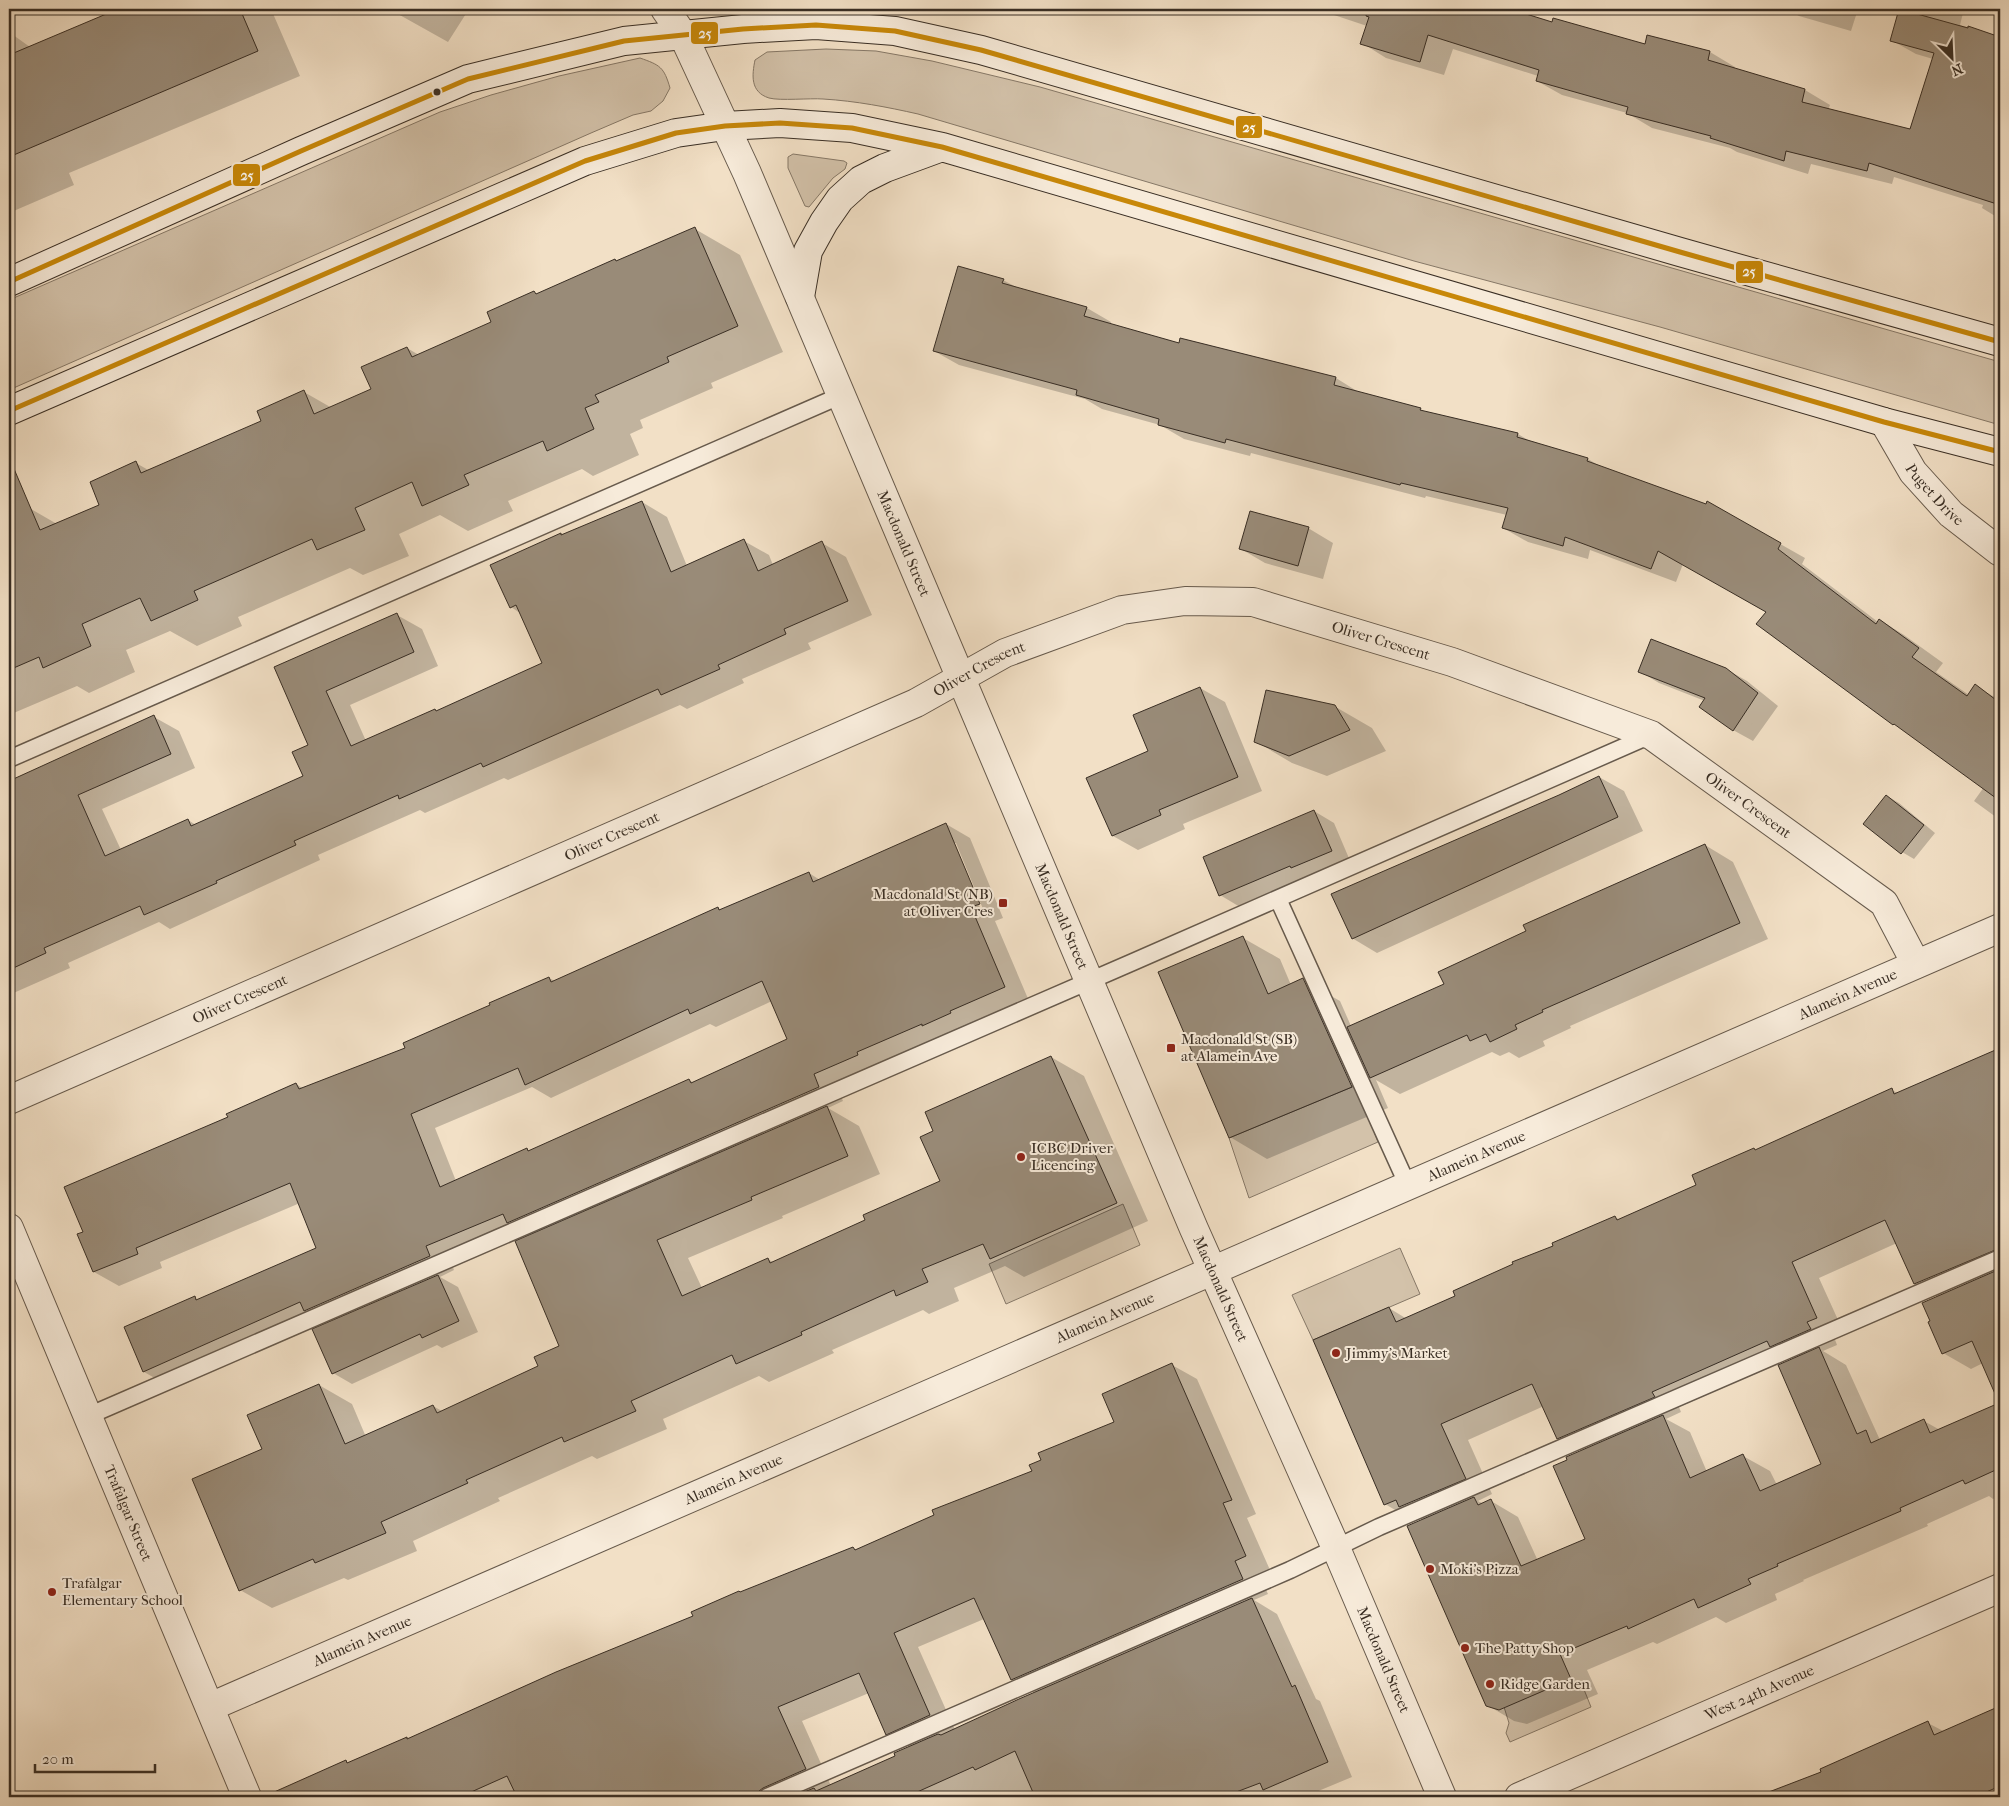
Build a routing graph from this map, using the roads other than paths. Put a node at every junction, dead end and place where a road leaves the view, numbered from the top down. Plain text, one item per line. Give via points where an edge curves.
1 (665, 9) edge
2 (683, 35) junction
3 (724, 126) junction
4 (942, 146) junction
5 (9, 282) edge
6 (800, 298) junction
7 (2000, 342) edge
8 (842, 396) junction
9 (9, 410) edge
10 (1884, 422) junction
11 (2000, 452) edge
12 (2000, 552) edge
13 (961, 677) junction
14 (1651, 735) junction
15 (9, 759) edge
16 (1278, 899) junction
17 (2000, 928) edge
18 (1916, 964) junction
19 (1089, 981) junction
20 (9, 1100) edge
21 (1408, 1186) junction
22 (9, 1228) edge
23 (2000, 1258) edge
24 (1212, 1272) junction
25 (88, 1416) junction
26 (1336, 1548) junction
27 (2000, 1588) edge
28 (210, 1707) junction
29 (247, 1797) edge
30 (767, 1797) edge
31 (1442, 1797) edge
32 (1519, 1797) edge

1 - 2 street
2 - 3 street, Macdonald Street
2 - 5 street via 624,41 468,80
2 - 7 street via 816,25 895,31 981,50
3 - 4 street via 780,123 852,128
3 - 6 street, Macdonald Street
3 - 9 street via 676,133 585,161
4 - 6 street via 860,180 840,199 808,251
4 - 10 street
6 - 8 street, Macdonald Street
8 - 13 street, Macdonald Street
8 - 15 lane
10 - 11 street
10 - 12 street, Puget Drive via 1913,472 1951,514
13 - 14 street, Oliver Crescent via 1005,653 1122,610 1185,601 1253,602 1452,662
13 - 19 street, Macdonald Street
13 - 20 street, Oliver Crescent via 900,710
14 - 16 lane
14 - 18 street, Oliver Crescent via 1884,903
16 - 19 lane
16 - 21 lane
17 - 18 street, Alamein Avenue
18 - 21 street, Alamein Avenue
19 - 24 street, Macdonald Street
19 - 25 lane
21 - 24 street, Alamein Avenue
22 - 25 street, Trafalgar Street
23 - 26 lane
24 - 26 street, Macdonald Street
24 - 28 street, Alamein Avenue
25 - 28 street, Trafalgar Street
26 - 30 lane
26 - 31 street, Macdonald Street
27 - 32 street, West 24th Avenue
28 - 29 street, Trafalgar Street

